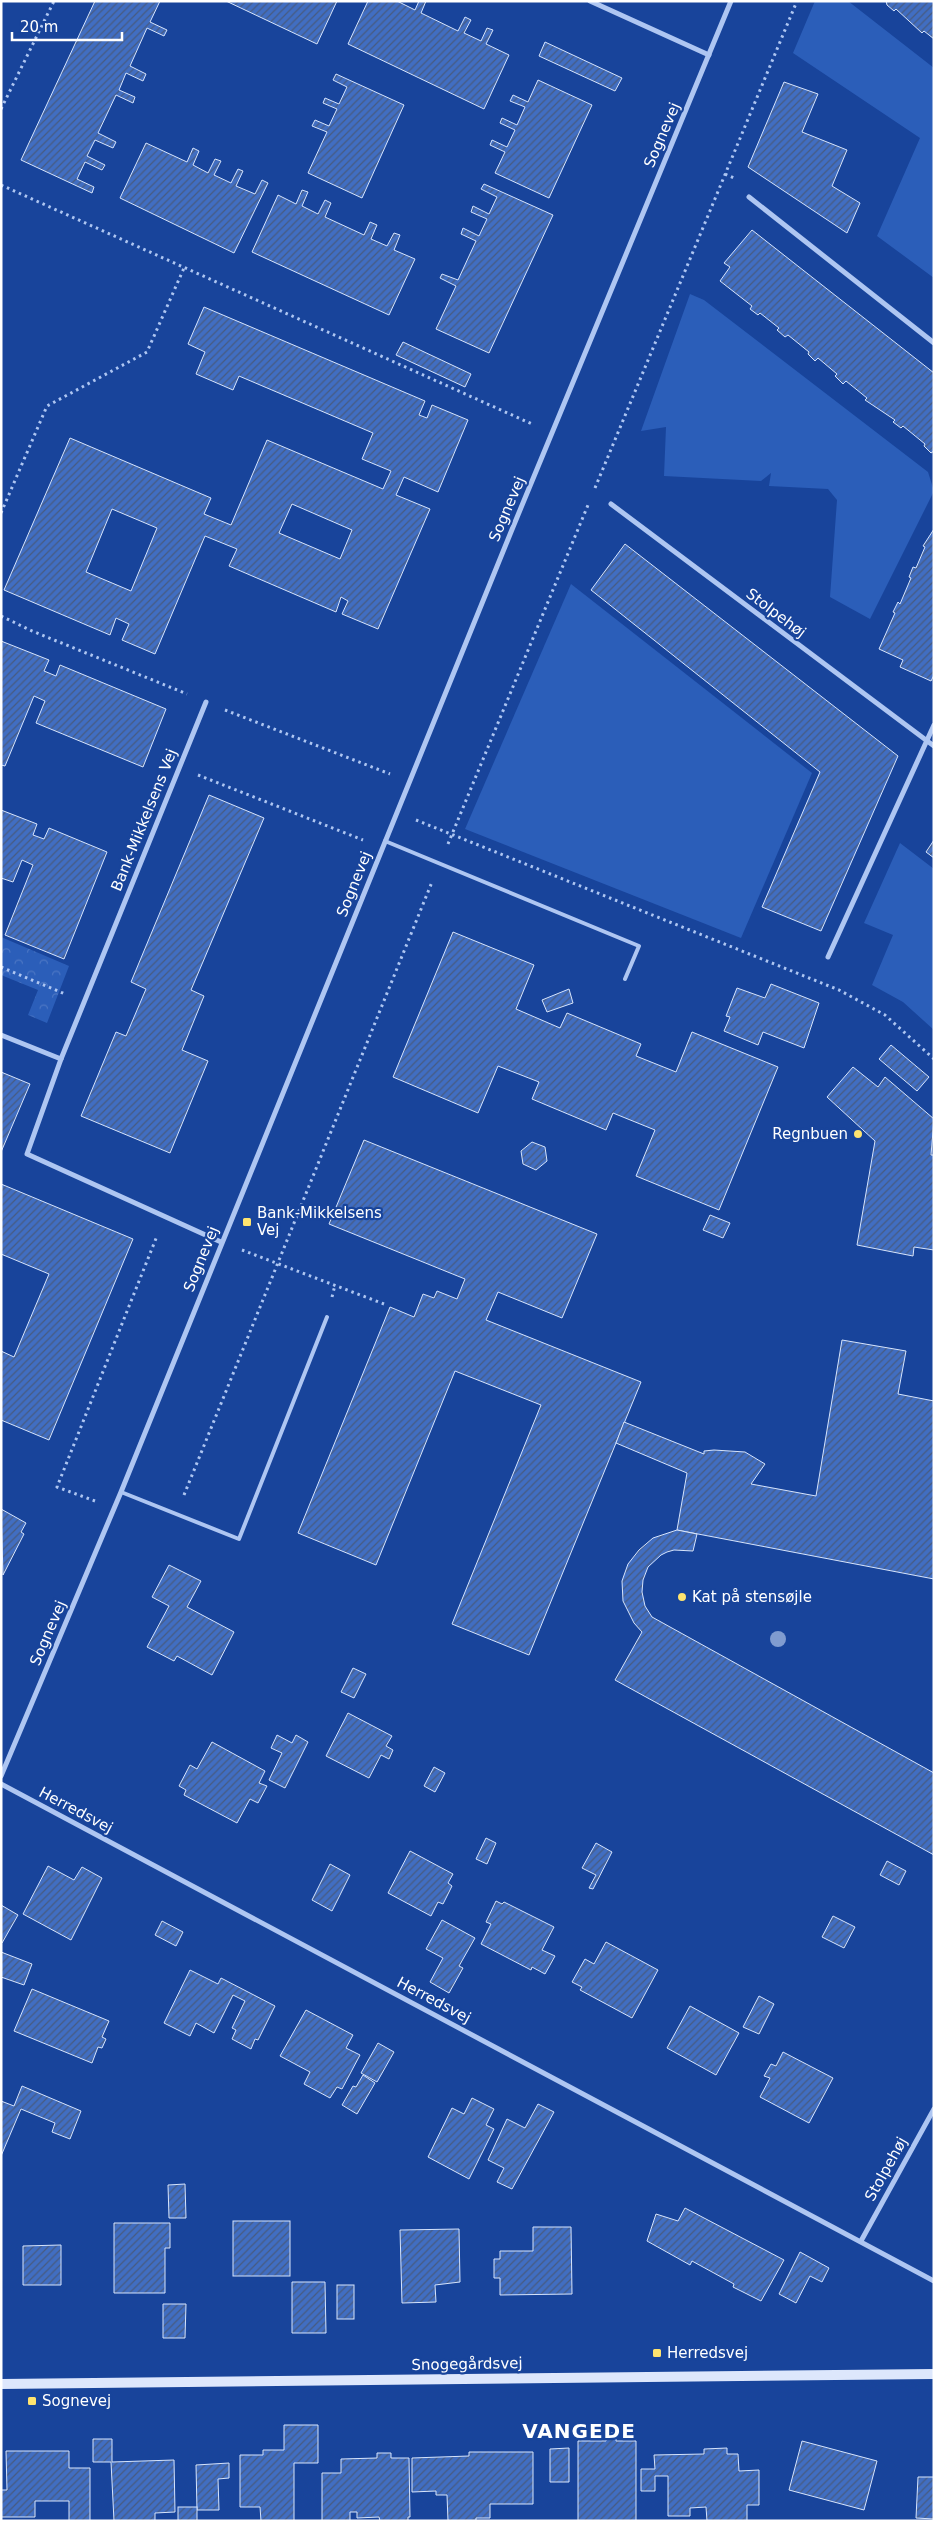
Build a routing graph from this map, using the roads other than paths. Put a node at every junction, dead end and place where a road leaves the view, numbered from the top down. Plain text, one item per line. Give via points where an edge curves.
1 (590, 1) edge
2 (731, 1) edge
3 (709, 55) junction
4 (749, 196) dead end
5 (934, 343) edge
6 (611, 504) dead end
7 (206, 702) dead end
8 (934, 725) edge
9 (927, 741) junction
10 (934, 746) edge
11 (385, 841) junction
12 (828, 957) dead end
13 (625, 979) dead end
14 (1, 1035) edge
15 (61, 1060) junction
16 (220, 1242) junction
17 (327, 1317) dead end
18 (121, 1492) junction
19 (1, 1776) edge
20 (1, 1784) edge
21 (934, 2110) edge
22 (861, 2241) junction
23 (934, 2281) edge
24 (934, 2374) edge
25 (1, 2384) edge

1 - 3 street
2 - 3 street, Sognevej
3 - 11 street, Sognevej
4 - 5 street
6 - 9 street, Stolpehøj
7 - 15 street, Bank-Mikkelsens Vej
8 - 9 street
9 - 10 street, Stolpehøj
9 - 12 street
11 - 13 lane via 639,946
11 - 16 street, Sognevej
14 - 15 street
15 - 16 street, Bank-Mikkelsens Vej via 28,1154
16 - 18 street, Sognevej
17 - 18 lane via 239,1539
18 - 19 street, Sognevej
20 - 22 street, Herredsvej
21 - 22 street, Stolpehøj
22 - 23 street, Herredsvej
24 - 25 street, Snogegårdsvej

